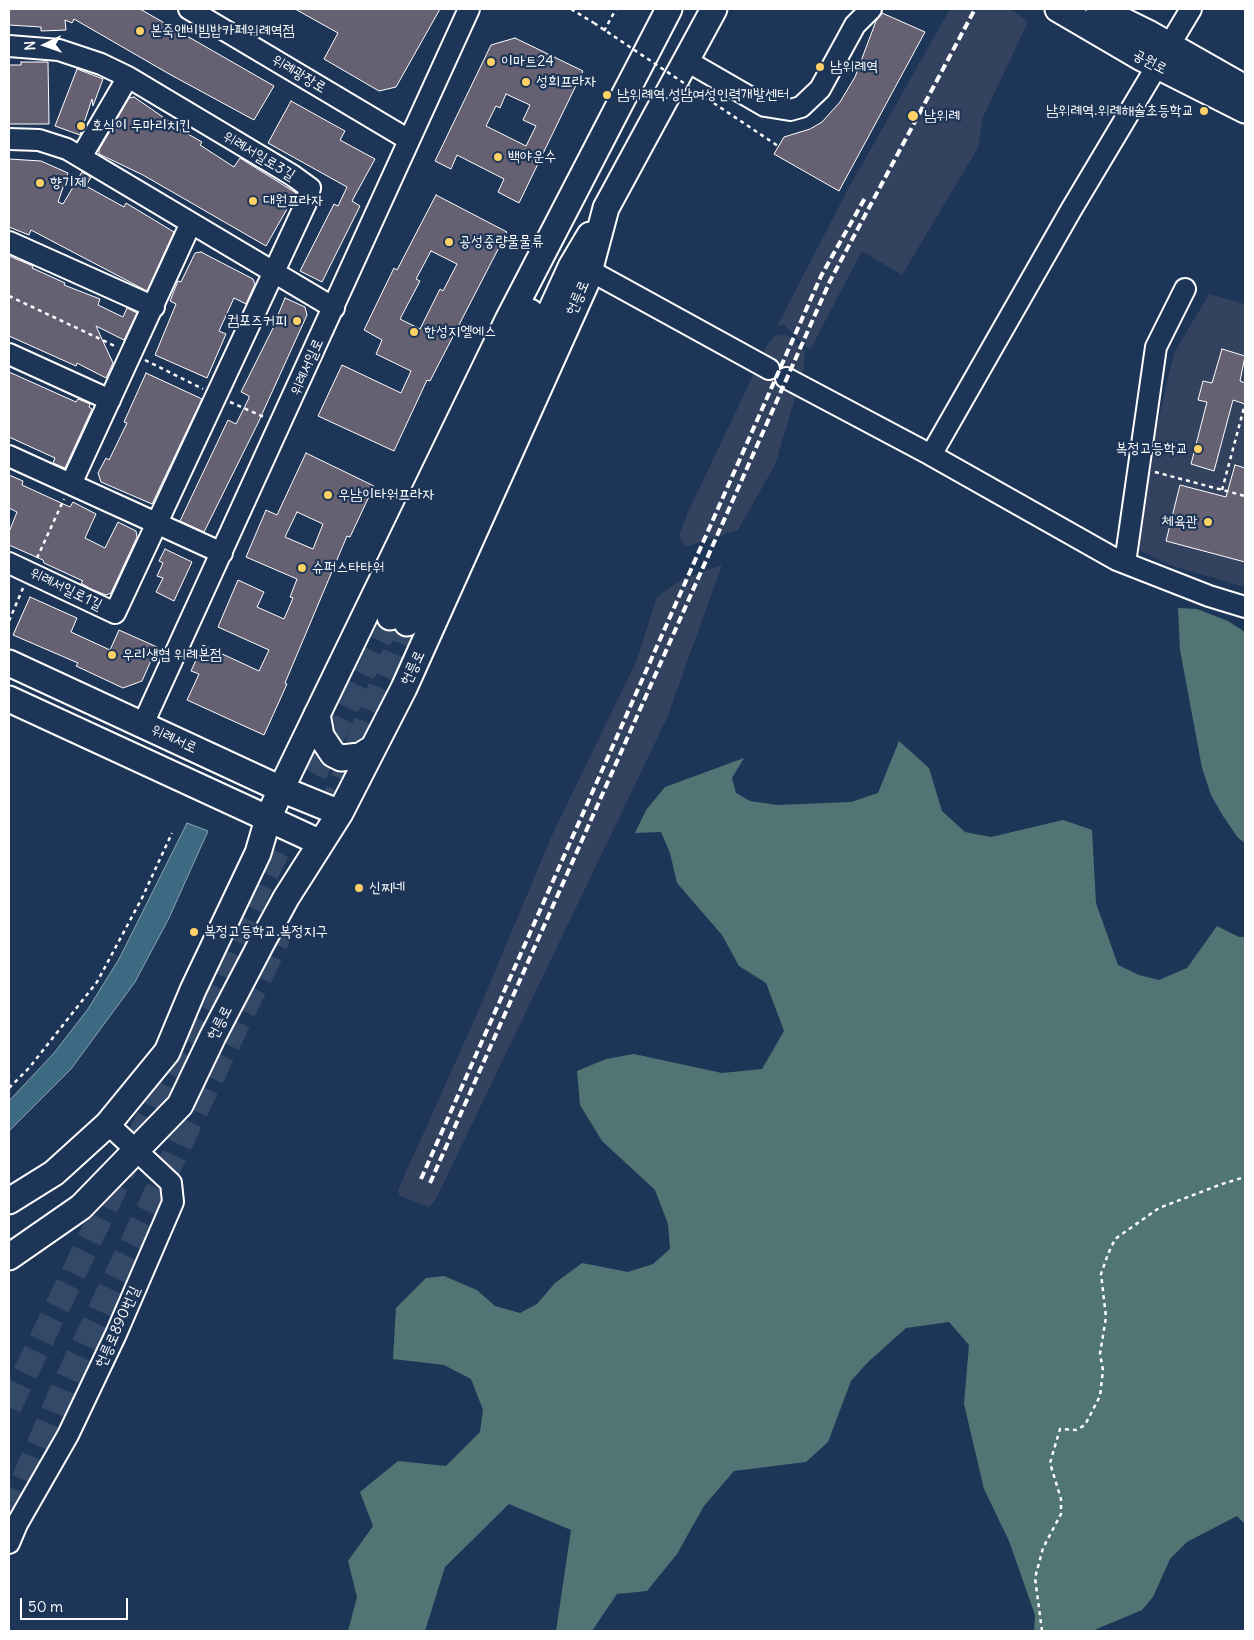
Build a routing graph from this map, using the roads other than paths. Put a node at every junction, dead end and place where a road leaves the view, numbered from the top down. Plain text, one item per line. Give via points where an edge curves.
1 (188, 9) edge
2 (469, 9) edge
3 (669, 9) edge
4 (714, 9) edge
5 (871, 9) edge
6 (1058, 9) edge
7 (1099, 9) edge
8 (1191, 9) edge
9 (9, 46) edge
10 (1164, 56) junction
11 (687, 61) junction
12 (128, 77) junction
13 (1245, 88) edge
14 (1245, 110) edge
15 (9, 139) edge
16 (409, 140) junction
17 (81, 157) junction
18 (606, 208) junction
19 (562, 218) junction
20 (191, 223) junction
21 (9, 242) edge
22 (589, 270) junction
23 (272, 272) junction
24 (1185, 289) dead end
25 (154, 306) junction
26 (334, 308) junction
27 (9, 354) edge
28 (216, 395) joint
29 (110, 400) junction
30 (931, 455) junction
31 (9, 456) edge
32 (72, 484) junction
33 (157, 524) junction
34 (222, 553) junction
35 (9, 562) edge
36 (1125, 563) junction
37 (1245, 607) edge
38 (9, 663) edge
39 (9, 699) edge
40 (317, 714) junction
41 (143, 724) junction
42 (373, 748) junction
43 (281, 789) junction
44 (340, 813) junction
45 (268, 819) junction
46 (322, 844) junction
47 (108, 1124) junction
48 (136, 1151) junction
49 (9, 1201) edge
50 (9, 1257) edge
51 (9, 1543) edge

1 - 16 street, 위례광장로
2 - 16 street, 위례서일로
3 - 19 main road
4 - 11 main road, 헌릉로
5 - 11 street via 855,25 820,89 801,107 790,110 765,106
6 - 10 main road, 공원로
7 - 10 main road, 공원로
8 - 10 street
9 - 12 street, 위례서일로3길 via 60,50
10 - 13 main road, 공원로
10 - 14 main road, 공원로
10 - 30 street via 1068,215
11 - 18 main road, 헌릉로
12 - 17 street
12 - 23 street, 위례서일로3길 via 310,188 306,203
15 - 17 street via 51,142
16 - 26 street, 위례서일로
17 - 20 street
18 - 19 main road via 571,267 399,620 544,279
18 - 22 main road, 헌릉로
19 - 40 main road via 508,320
20 - 23 street
20 - 25 street
21 - 25 street
22 - 30 street
22 - 42 main road, 헌릉로 via 586,283 411,672
23 - 26 street
23 - 28 street, 위례서일로3길
24 - 36 street via 1156,348
25 - 29 street
26 - 34 street, 위례서일로
27 - 29 street
28 - 33 street, 위례서일로1길
29 - 32 street
30 - 36 street
31 - 32 street
32 - 33 street
33 - 34 street
33 - 35 street, 위례서일로1길 via 115,613
34 - 41 street, 위례서일로
36 - 37 street
38 - 41 main road, 위례서로
39 - 45 main road
40 - 42 main road via 321,736 333,754 341,758 360,756
40 - 43 main road
41 - 43 main road, 위례서로
42 - 44 main road, 헌릉로
43 - 44 main road, 위례서로
43 - 45 main road
44 - 46 main road, 헌릉로
45 - 46 main road
45 - 47 main road via 258,853 167,1052
46 - 48 main road, 헌릉로 via 286,898 180,1105
47 - 48 street, 헌릉로890번길
47 - 49 main road via 54,1173
48 - 50 main road, 헌릉로 via 81,1207
48 - 51 street, 헌릉로890번길 via 171,1182 173,1202 72,1427

